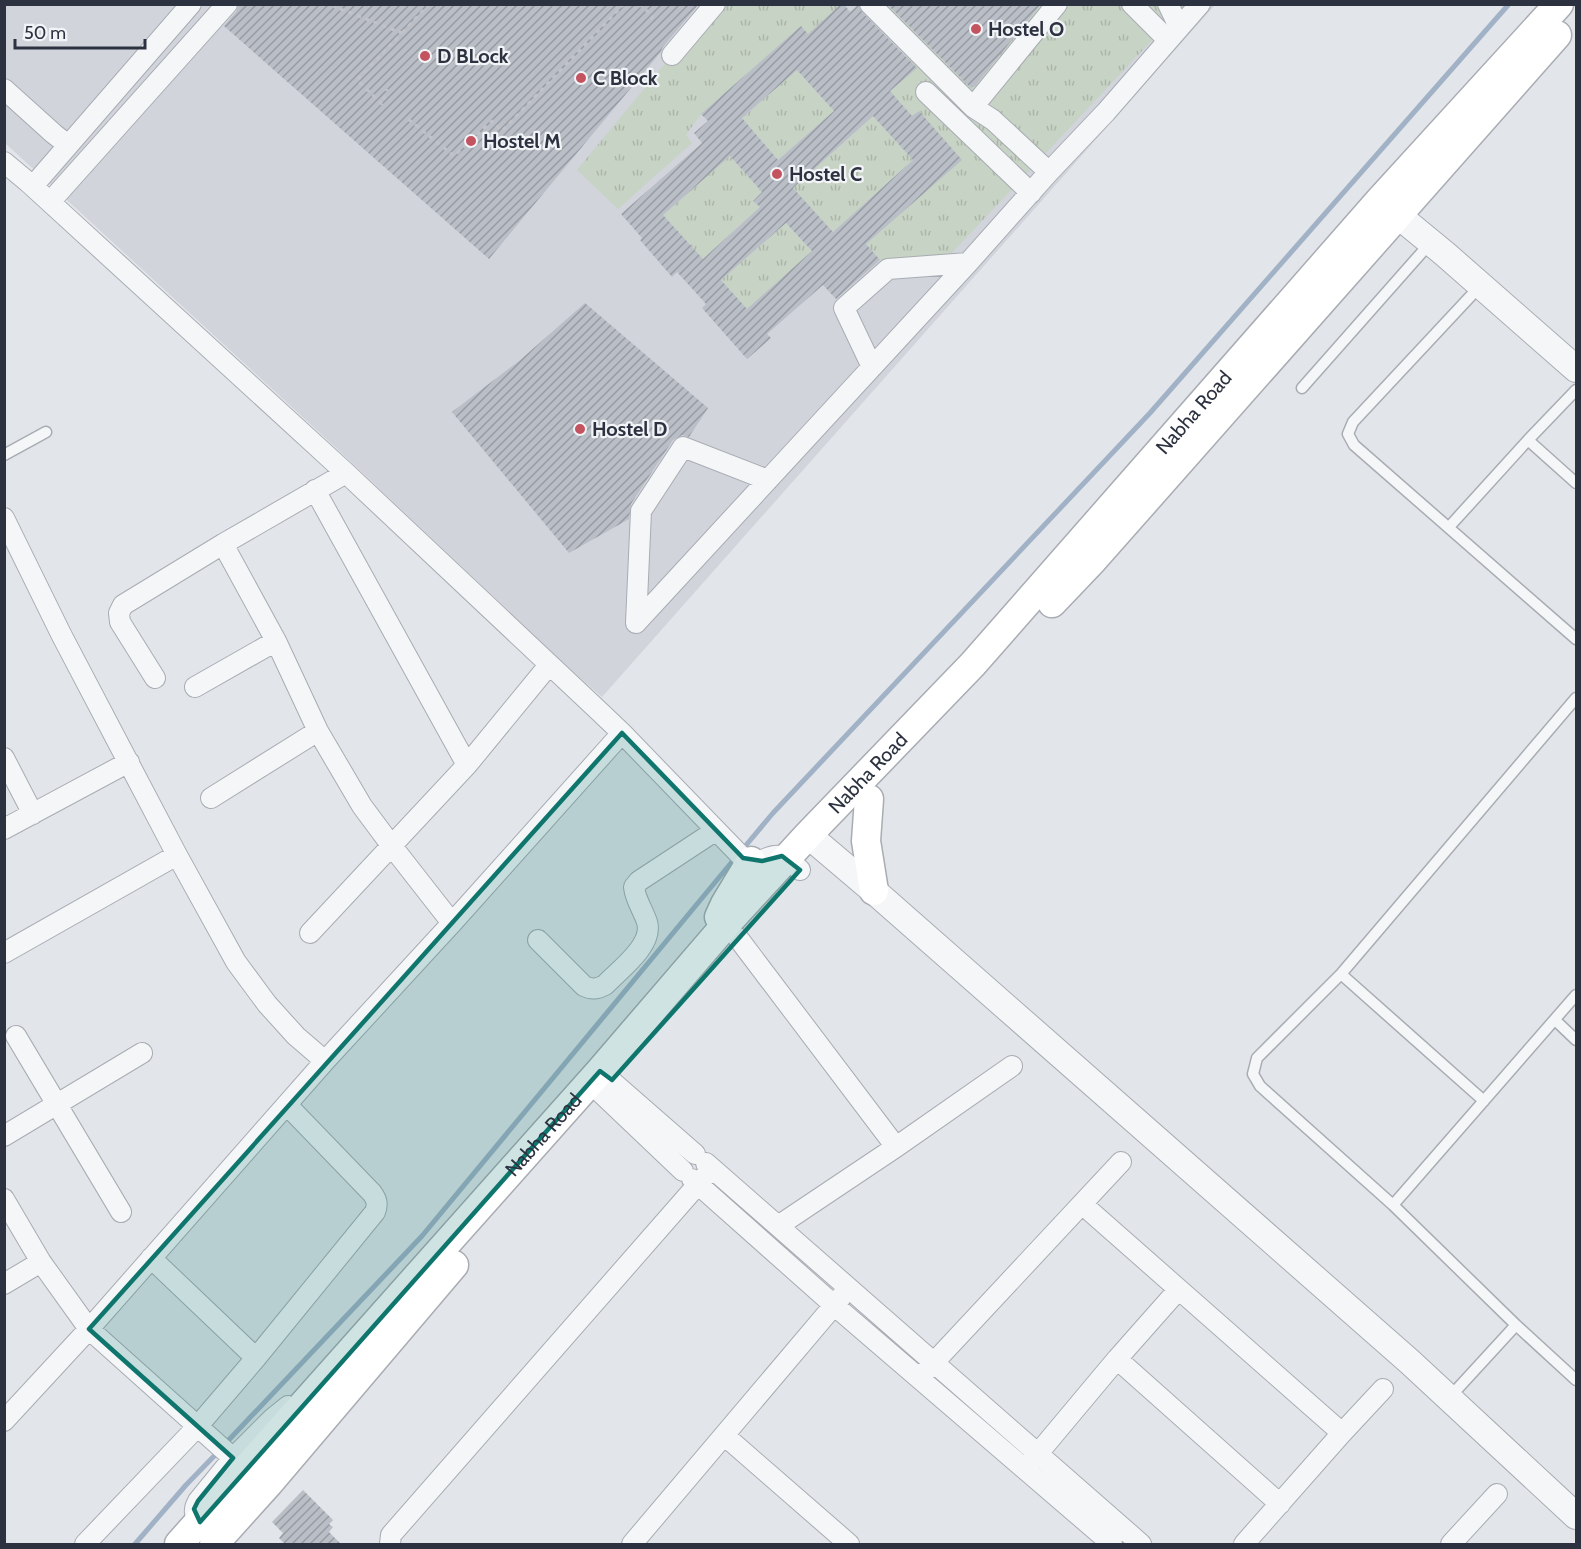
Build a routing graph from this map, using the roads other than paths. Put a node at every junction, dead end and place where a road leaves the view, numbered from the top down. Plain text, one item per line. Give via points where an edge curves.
1 (191, 4) edge
2 (227, 4) edge
3 (715, 4) edge
4 (870, 4) edge
5 (1058, 4) edge
6 (1132, 4) edge
7 (1168, 4) edge
8 (1200, 4) edge
9 (1558, 4) edge
10 (1576, 13) edge
11 (1174, 34) junction
12 (672, 55) dead end
13 (4, 89) edge
14 (926, 92) dead end
15 (973, 107) junction
16 (68, 145) junction
17 (4, 162) edge
18 (1049, 172) junction
19 (33, 186) junction
20 (1031, 193) junction
21 (50, 202) junction
22 (1389, 207) junction
23 (1431, 242) junction
24 (969, 263) junction
25 (1481, 285) junction
26 (873, 367) junction
27 (1576, 369) edge
28 (1302, 388) dead end
29 (1576, 390) edge
30 (45, 432) dead end
31 (1528, 440) junction
32 (4, 455) edge
33 (346, 473) junction
34 (768, 480) junction
35 (1576, 483) edge
36 (315, 490) junction
37 (4, 518) edge
38 (1449, 527) junction
39 (223, 544) junction
40 (1054, 586) junction
41 (1576, 639) edge
42 (276, 641) junction
43 (549, 665) junction
44 (155, 678) dead end
45 (195, 687) dead end
46 (1576, 698) edge
47 (318, 731) junction
48 (622, 733) junction
49 (4, 758) edge
50 (129, 762) junction
51 (467, 765) junction
52 (211, 798) dead end
53 (869, 799) junction
54 (33, 814) junction
55 (4, 829) edge
56 (716, 831) junction
57 (816, 842) junction
58 (391, 845) junction
59 (177, 855) junction
60 (743, 856) junction
61 (794, 865) junction
62 (874, 891) junction
63 (452, 923) junction
64 (310, 933) dead end
65 (726, 939) junction
66 (538, 940) dead end
67 (4, 953) edge
68 (1341, 974) junction
69 (1576, 995) edge
70 (1554, 1020) junction
71 (16, 1036) dead end
72 (1576, 1040) edge
73 (142, 1053) dead end
74 (325, 1061) junction
75 (1012, 1066) dead end
76 (600, 1082) junction
77 (1484, 1101) junction
78 (57, 1104) junction
79 (287, 1106) junction
80 (4, 1136) edge
81 (896, 1147) junction
82 (704, 1162) junction
83 (1121, 1162) dead end
84 (691, 1178) junction
85 (4, 1199) edge
86 (1082, 1204) junction
87 (1393, 1205) junction
88 (122, 1212) dead end
89 (778, 1226) junction
90 (151, 1258) junction
91 (41, 1262) junction
92 (4, 1284) edge
93 (848, 1288) junction
94 (1178, 1290) junction
95 (835, 1306) junction
96 (1516, 1325) junction
97 (89, 1329) junction
98 (256, 1358) junction
99 (1117, 1359) junction
100 (934, 1362) junction
101 (920, 1379) junction
102 (1576, 1380) edge
103 (1383, 1389) dead end
104 (313, 1394) junction
105 (1448, 1398) junction
106 (4, 1421) edge
107 (197, 1427) junction
108 (1342, 1433) junction
109 (725, 1436) junction
110 (225, 1451) junction
111 (1038, 1453) junction
112 (1024, 1469) junction
113 (1497, 1494) dead end
114 (1280, 1504) junction
115 (1576, 1516) edge
116 (207, 1533) edge
117 (826, 1538) edge
118 (1458, 1542) edge
119 (85, 1545) edge
120 (179, 1545) edge
121 (390, 1545) edge
122 (632, 1545) edge
123 (849, 1545) edge
124 (1112, 1545) edge
125 (1141, 1545) edge
126 (1244, 1545) edge

1 - 16 street
2 - 21 street
3 - 12 street
4 - 15 street
5 - 15 street
6 - 11 street
7 - 11 street
8 - 11 street
9 - 22 main road, Nabha Road
10 - 22 main road, Nabha Road
11 - 18 street
13 - 16 street
14 - 20 street
15 - 18 street via 993,120
16 - 19 street
17 - 19 street
18 - 20 street
19 - 21 street
20 - 24 street
21 - 33 street
22 - 23 street
22 - 40 main road, Nabha Road
23 - 25 street
23 - 28 lane
24 - 26 street
24 - 26 street via 888,269 844,308
25 - 27 street
25 - 38 lane via 1353,422 1348,434 1354,445
26 - 34 street
29 - 31 lane
30 - 32 lane
31 - 35 lane
31 - 38 lane
33 - 36 street
33 - 43 street
34 - 34 street via 660,598 636,623 641,511 683,447
36 - 39 street
36 - 51 street
37 - 50 street
38 - 41 lane
39 - 42 street
39 - 44 street via 123,605 120,622
40 - 53 main road, Nabha Road
40 - 57 main road, Nabha Road via 974,664
42 - 45 street
42 - 47 street
43 - 48 street
43 - 51 street
46 - 68 lane
47 - 52 street
47 - 58 street via 362,806
48 - 56 street
48 - 63 street
49 - 54 street
50 - 54 street
50 - 59 street
51 - 58 street
53 - 57 main road, Nabha Road
53 - 62 main road via 866,841
54 - 55 street
56 - 60 street
56 - 66 street via 634,887 648,924 647,938 605,984 597,988 584,986
57 - 61 main road, Nabha Road
57 - 62 street
58 - 63 street
58 - 64 street
59 - 67 street
59 - 74 street via 236,962 267,1004
60 - 61 street via 762,861 782,856
60 - 65 main road via 717,924
61 - 65 main road, Nabha Road
62 - 105 street
63 - 74 street
65 - 76 main road, Nabha Road
65 - 81 street
68 - 77 lane
68 - 87 lane via 1257,1058 1253,1074 1260,1086
69 - 70 lane
70 - 72 lane
70 - 77 lane
71 - 78 street
73 - 78 street
74 - 79 street
75 - 81 street
76 - 82 street
76 - 84 street
76 - 104 main road, Nabha Road
76 - 116 main road, Nabha Road via 269,1483
77 - 87 lane
78 - 80 street
78 - 88 street
79 - 90 street
79 - 98 street via 372,1192 377,1205
81 - 89 street
82 - 84 street
82 - 89 street
83 - 86 street
84 - 95 street
84 - 121 street via 391,1534
85 - 91 street
86 - 94 street
86 - 100 street
87 - 96 lane
89 - 93 street
90 - 97 street
90 - 98 street
91 - 92 street
91 - 97 street
93 - 95 street
93 - 100 street
94 - 99 street
94 - 108 street
95 - 101 street
95 - 109 street
96 - 102 lane
96 - 105 lane
97 - 106 street
97 - 107 street
98 - 107 street
99 - 111 street
99 - 114 street
100 - 101 street
100 - 111 street
101 - 112 street
103 - 108 street
104 - 110 street via 280,1411
104 - 116 main road, Nabha Road
105 - 115 street
107 - 110 street
107 - 119 street
108 - 114 street
109 - 117 street
109 - 122 street
110 - 116 street via 194,1509
111 - 112 street
111 - 125 street
112 - 124 street
113 - 118 street
114 - 126 street
116 - 120 main road, Nabha Road
117 - 123 street

